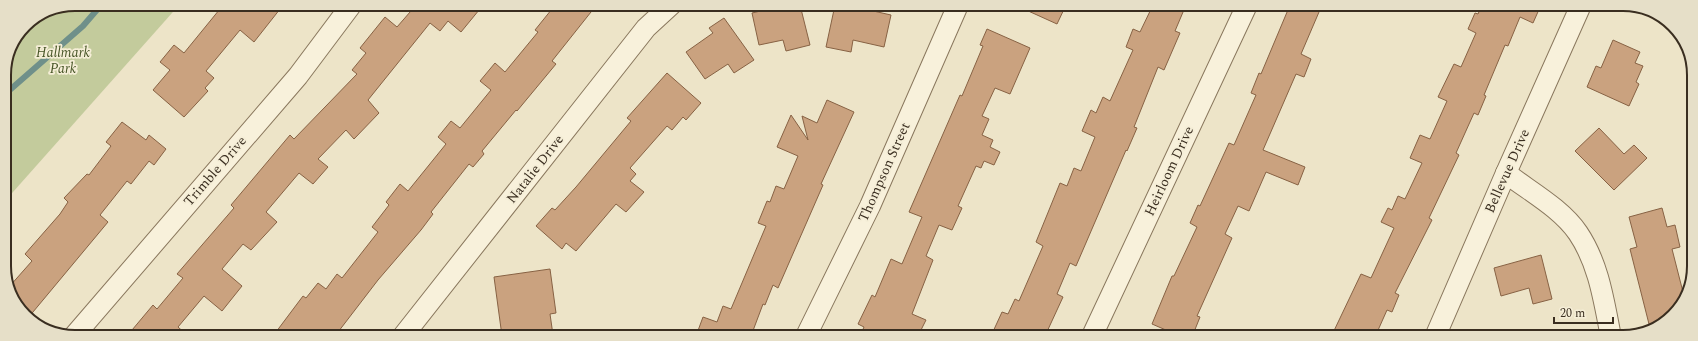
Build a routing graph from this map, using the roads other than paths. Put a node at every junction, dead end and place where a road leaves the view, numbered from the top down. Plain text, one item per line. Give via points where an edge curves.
1 (347, 11) edge
2 (664, 11) edge
3 (955, 11) edge
4 (1244, 11) edge
5 (1578, 11) edge
6 (1506, 173) junction
7 (79, 330) edge
8 (412, 330) edge
9 (809, 330) edge
10 (1095, 330) edge
11 (1438, 330) edge
12 (1610, 330) edge

1 - 7 street, Trimble Drive via 298,76
2 - 8 street, Natalie Drive via 646,28
3 - 9 street, Thompson Street via 870,206
4 - 10 street, Heirloom Drive
5 - 6 street, Bellevue Drive
6 - 11 street, Bellevue Drive
6 - 12 street via 1559,212 1578,232 1590,255 1602,292

